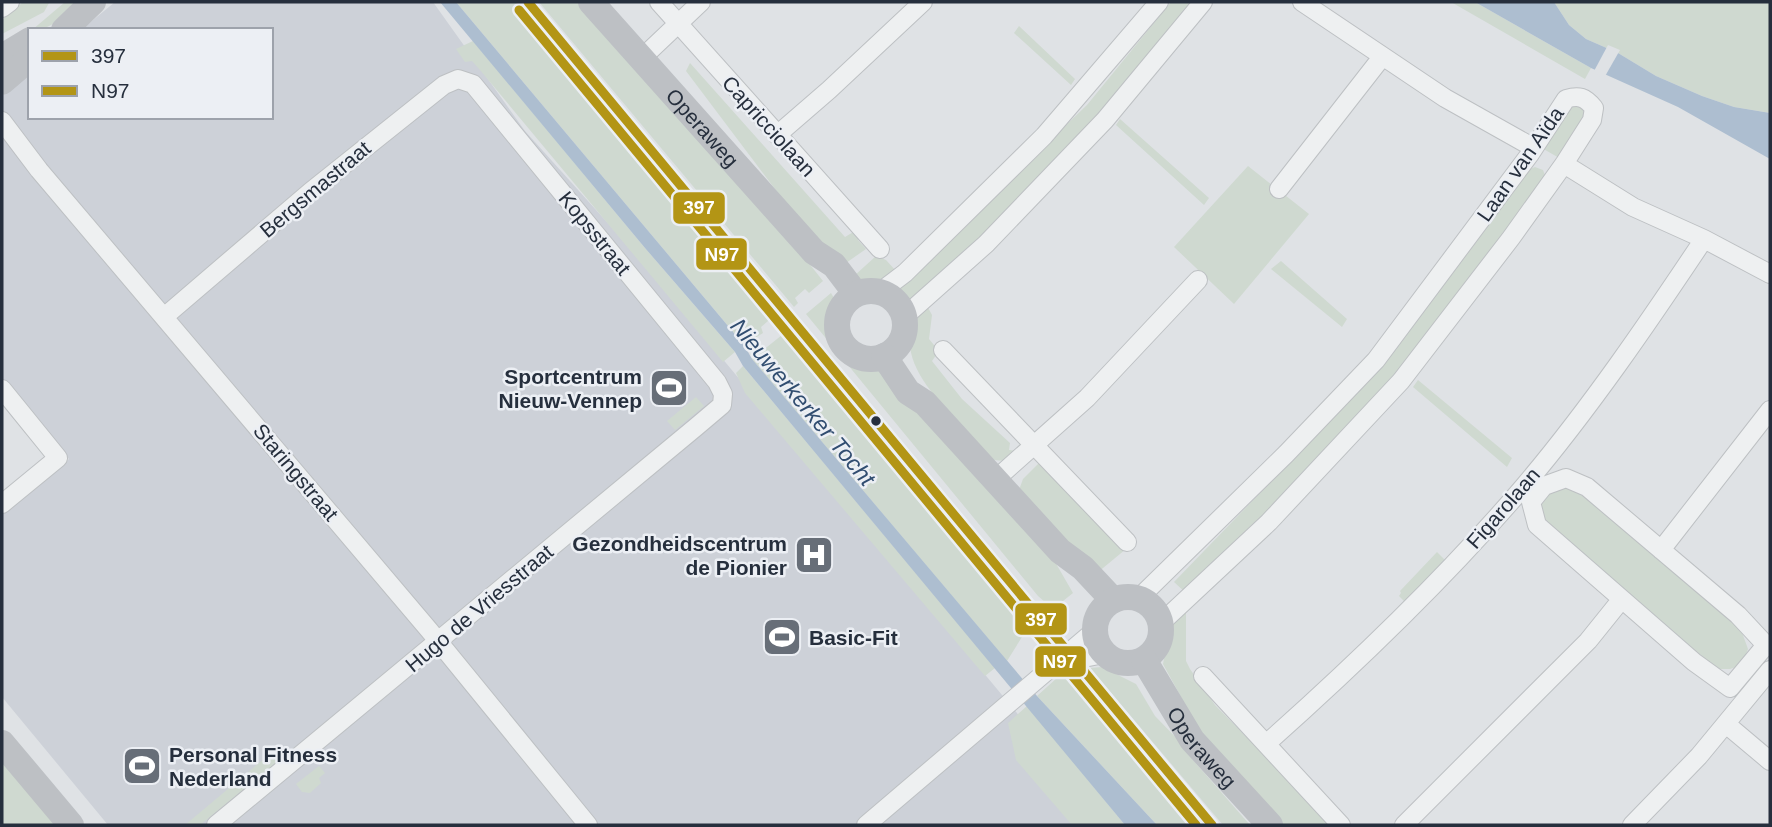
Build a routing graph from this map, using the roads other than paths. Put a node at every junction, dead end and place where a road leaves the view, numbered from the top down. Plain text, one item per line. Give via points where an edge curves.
1 (9, 2) edge
2 (591, 2) edge
3 (659, 2) edge
4 (701, 2) edge
5 (923, 2) edge
6 (1159, 2) edge
7 (1203, 2) edge
8 (1302, 2) edge
9 (2, 8) edge
10 (78, 16) edge
11 (678, 23) junction
12 (54, 28) edge
13 (28, 41) edge
14 (2, 57) edge
15 (1382, 57) junction
16 (642, 58) junction
17 (28, 60) edge
18 (2, 82) edge
19 (473, 85) joint
20 (2, 121) edge
21 (776, 135) junction
22 (1534, 148) junction
23 (1564, 164) junction
24 (1279, 189) dead end
25 (1704, 239) junction
26 (880, 249) dead end
27 (1770, 274) edge
28 (1198, 280) dead end
29 (860, 297) junction
30 (164, 317) junction
31 (904, 317) junction
32 (943, 349) dead end
33 (890, 352) junction
34 (717, 382) joint
35 (2, 389) edge
36 (1770, 410) edge
37 (1034, 444) junction
38 (996, 479) junction
39 (2, 504) edge
40 (1127, 542) dead end
41 (1661, 550) junction
42 (1621, 600) junction
43 (1110, 619) junction
44 (1161, 623) junction
45 (439, 642) junction
46 (1144, 660) junction
47 (1058, 663) junction
48 (1770, 670) edge
49 (1203, 676) dead end
50 (1726, 724) junction
51 (2, 743) edge
52 (1266, 744) junction
53 (1770, 761) edge
54 (71, 825) edge
55 (216, 825) edge
56 (588, 825) edge
57 (866, 825) edge
58 (1270, 825) edge
59 (1341, 825) edge
60 (1404, 825) edge
61 (1632, 825) edge

1 - 9 street
2 - 16 main road, Operaweg
3 - 11 street, Capricciolaan
4 - 11 street
5 - 21 street
6 - 29 street via 1044,136 905,273
7 - 31 street via 1104,120 986,244
8 - 15 street
10 - 12 main road
11 - 16 street
11 - 21 street, Capricciolaan
13 - 14 main road
15 - 22 street via 1445,99
15 - 24 street
16 - 29 main road, Operaweg via 814,252 834,265
17 - 18 main road
19 - 30 street, Bergsmastraat via 458,79 444,85
19 - 34 street, Kopsstraat
20 - 30 street, Staringstraat
21 - 26 street, Capricciolaan
22 - 23 street, Laan van Aïda via 1566,99 1587,100 1594,108 1592,120
22 - 43 street, Laan van Aïda via 1376,360 1286,454
23 - 25 street via 1633,207
23 - 44 street, Laan van Aïda via 1401,381 1269,522
25 - 27 street
25 - 52 street, Figarolaan via 1619,364 1525,485 1426,592
28 - 37 street via 1087,398
29 - 31 main road via 895,302
29 - 33 main road via 837,322 841,341 855,355 874,359
30 - 45 street, Staringstraat
31 - 33 main road via 904,333
32 - 37 street
33 - 38 main road via 908,392 925,403
34 - 45 street, Hugo de Vriesstraat via 722,405
35 - 39 street via 58,458
36 - 41 street
37 - 38 street
37 - 40 street
38 - 43 main road via 1060,551 1083,568
41 - 42 street via 1587,487 1566,478 1544,486 1531,502 1537,525
41 - 42 street via 1766,645 1730,688
42 - 60 street via 1588,641
43 - 44 main road via 1154,609
43 - 46 main road via 1115,661
43 - 47 street
43 - 47 street, Laan van Aïda
44 - 46 main road via 1158,646
45 - 55 street, Hugo de Vriesstraat
45 - 56 street, Staringstraat
46 - 58 main road, Operaweg via 1192,740
47 - 57 street, Laan van Aïda
48 - 50 street
49 - 52 street
50 - 53 street
50 - 61 street
51 - 54 main road
52 - 59 street

